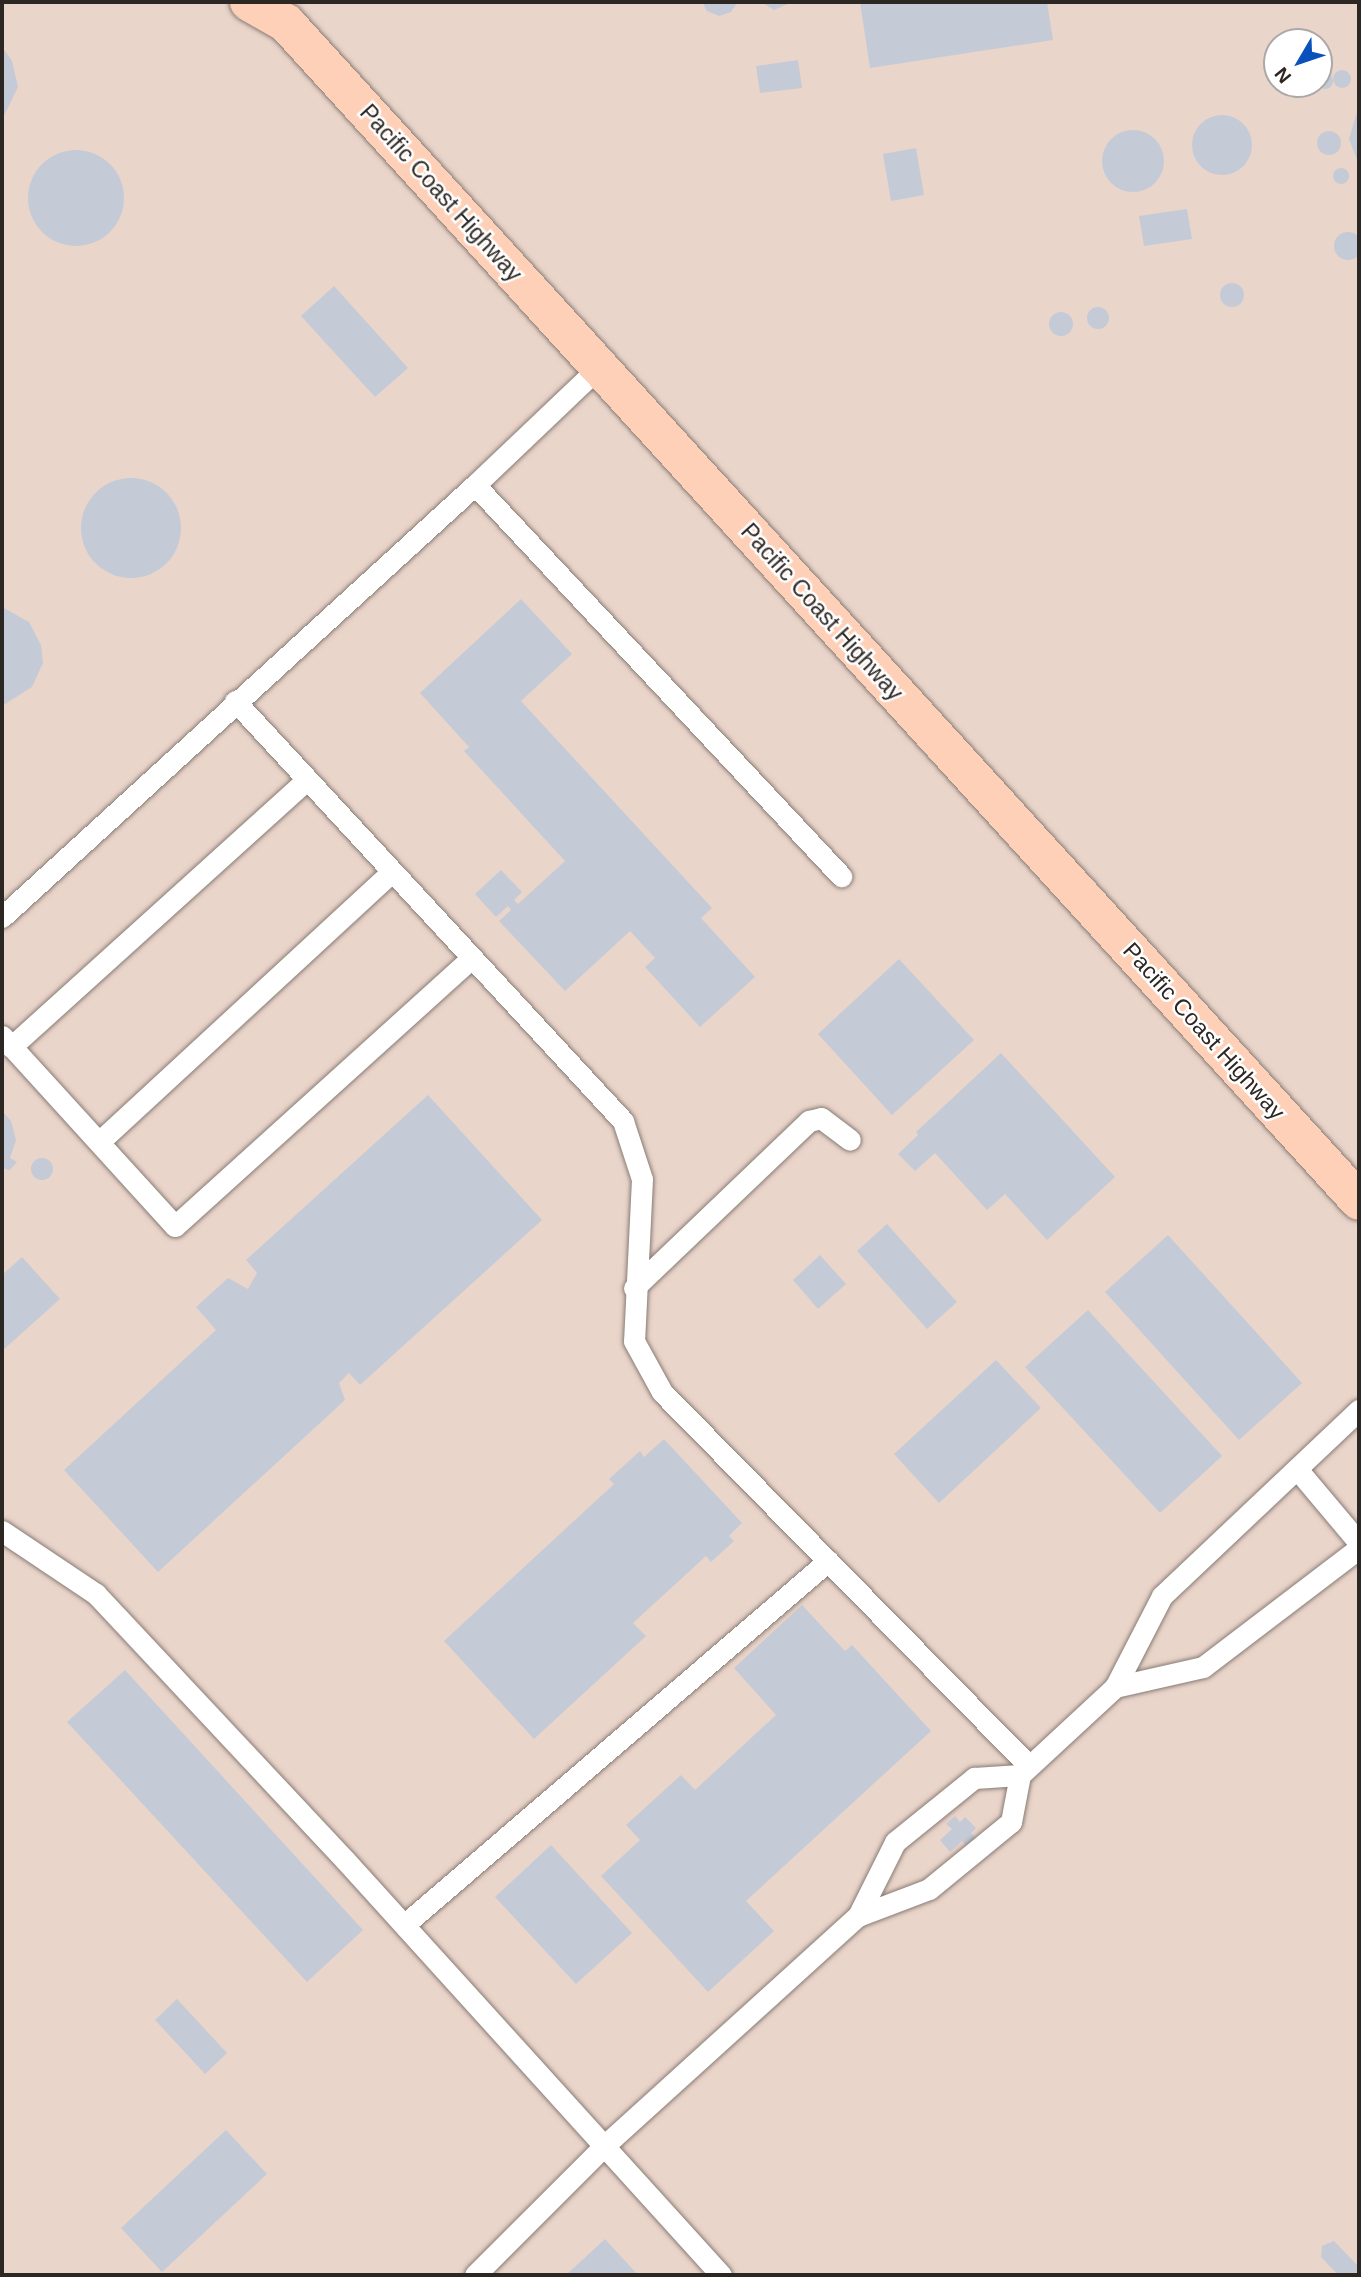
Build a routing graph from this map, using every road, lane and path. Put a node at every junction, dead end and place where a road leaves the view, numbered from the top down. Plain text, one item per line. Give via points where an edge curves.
1 (249, 2) edge
2 (282, 12) edge
3 (599, 367) junction
4 (475, 485) junction
5 (235, 701) junction
6 (307, 780) junction
7 (391, 873) junction
8 (841, 876) dead end
9 (2, 917) edge
10 (472, 958) junction
11 (7, 1041) edge
12 (850, 1140) dead end
13 (99, 1142) junction
14 (1359, 1201) edge
15 (634, 1289) junction
16 (1359, 1410) edge
17 (1297, 1469) junction
18 (2, 1531) edge
19 (1359, 1545) edge
20 (828, 1561) junction
21 (1115, 1687) junction
22 (1025, 1771) junction
23 (858, 1916) junction
24 (404, 1925) junction
25 (604, 2146) junction
26 (475, 2275) edge
27 (721, 2275) edge

1 - 2 highway, Pacific Coast Highway
2 - 3 highway, Pacific Coast Highway
3 - 4 lane
3 - 14 highway, Pacific Coast Highway
4 - 5 lane
4 - 8 lane
5 - 6 lane
5 - 9 lane
6 - 7 lane
6 - 11 lane
7 - 10 lane
7 - 13 lane
10 - 13 lane via 175,1226
10 - 15 lane via 623,1121 642,1179
11 - 13 lane
12 - 15 lane via 821,1118 809,1121
15 - 20 lane via 634,1340 662,1392
16 - 17 lane
17 - 19 lane
17 - 21 lane via 1162,1596
18 - 24 lane via 96,1594
19 - 21 lane via 1203,1667
20 - 22 lane
20 - 24 lane
21 - 22 lane
22 - 23 lane via 1011,1822 929,1889
22 - 23 lane via 974,1778 895,1842
23 - 25 lane
24 - 25 lane
25 - 26 lane
25 - 27 lane

